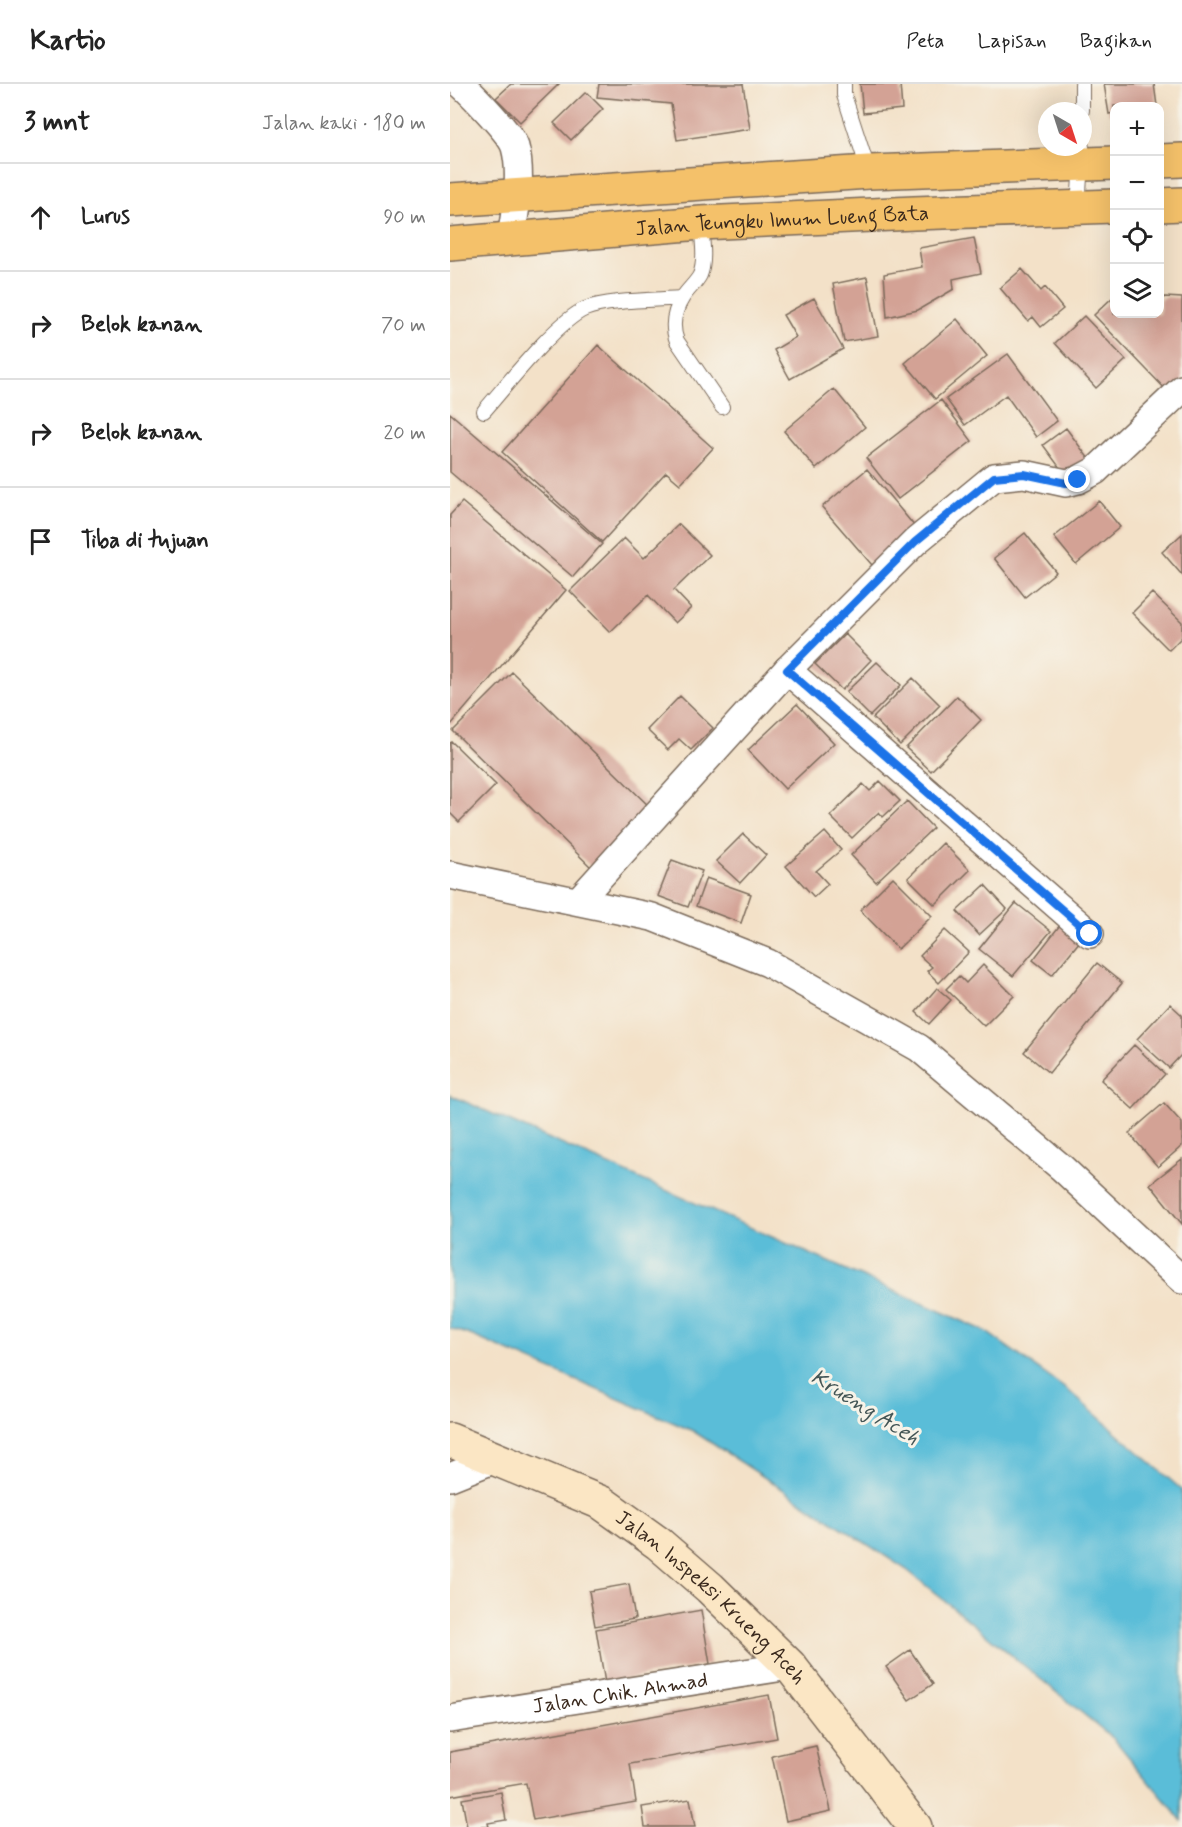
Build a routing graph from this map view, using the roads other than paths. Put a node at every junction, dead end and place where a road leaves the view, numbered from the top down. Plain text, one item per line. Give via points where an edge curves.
1 (461, 84) edge
2 (844, 84) edge
3 (1082, 84) edge
4 (1082, 102) edge
5 (1069, 156) edge
6 (1082, 156) edge
7 (1086, 156) edge
8 (1182, 160) edge
9 (1164, 161) edge
10 (1110, 162) edge
11 (869, 172) junction
12 (517, 195) junction
13 (450, 200) edge
14 (1182, 204) edge
15 (1164, 205) edge
16 (1110, 206) edge
17 (1078, 207) junction
18 (701, 223) junction
19 (511, 239) junction
20 (450, 244) edge
21 (682, 298) junction
22 (1182, 389) edge
23 (722, 407) dead end
24 (484, 411) dead end
25 (787, 670) junction
26 (450, 875) edge
27 (578, 901) junction
28 (1090, 934) dead end
29 (1182, 1280) edge
30 (450, 1440) edge
31 (495, 1459) junction
32 (450, 1477) edge
33 (790, 1666) junction
34 (450, 1719) edge
35 (915, 1827) edge

1 - 12 street via 514,145
2 - 11 lane via 844,95
3 - 4 lane
5 - 11 highway, Jalan Teungku Imum Lueng Bata
6 - 17 lane
7 - 10 highway, Jalan Teungku Imum Lueng Bata
8 - 9 highway
11 - 12 highway, Jalan Teungku Imum Lueng Bata
12 - 13 highway, Jalan Teungku Imum Lueng Bata
12 - 19 street
14 - 15 highway
16 - 17 highway, Jalan Teungku Imum Lueng Bata
17 - 18 highway, Jalan Teungku Imum Lueng Bata
18 - 19 highway, Jalan Teungku Imum Lueng Bata
18 - 21 lane via 702,265 699,276
19 - 20 highway, Jalan Teungku Imum Lueng Bata
21 - 23 lane via 673,323 674,333
21 - 24 lane via 598,306 575,314
22 - 25 street via 1095,471 1078,480 1066,483 1024,474 994,477 915,542
25 - 27 street
25 - 28 street
26 - 27 street
27 - 29 street via 652,917 768,963 919,1048 1062,1168
30 - 31 street, Jalan Inspeksi Krueng Aceh
31 - 32 street
31 - 33 street, Jalan Inspeksi Krueng Aceh via 602,1503 710,1588
33 - 34 street, Jalan Chik. Ahmad
33 - 35 street, Jalan Inspeksi Krueng Aceh

